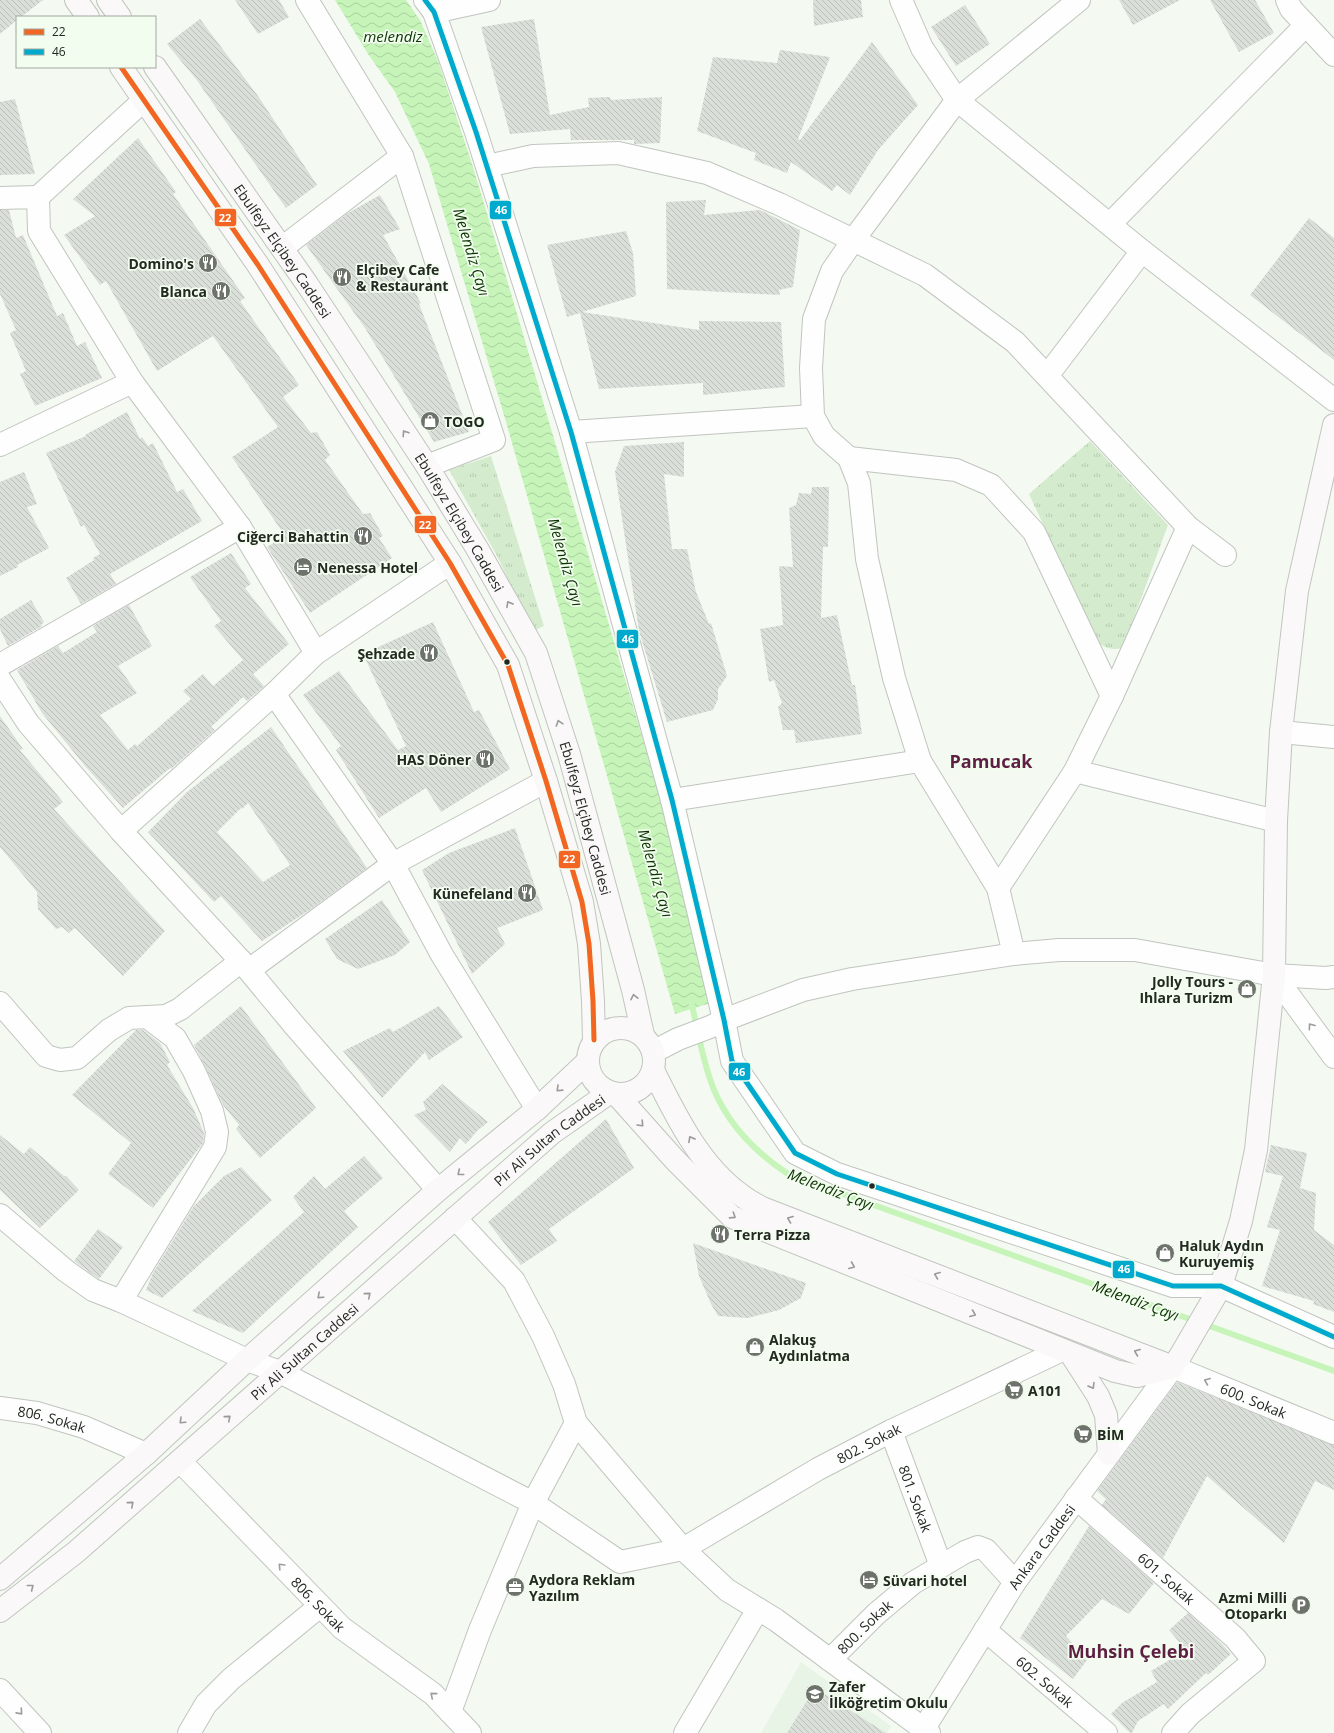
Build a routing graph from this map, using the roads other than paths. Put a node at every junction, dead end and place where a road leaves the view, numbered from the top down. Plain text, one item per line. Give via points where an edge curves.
1 (76, 0) edge
2 (108, 0) edge
3 (308, 0) edge
4 (489, 0) edge
5 (901, 0) edge
6 (1080, 0) edge
7 (1287, 0) edge
8 (430, 6) edge
9 (87, 16) edge
10 (119, 16) edge
11 (1306, 25) junction
12 (1334, 54) edge
13 (122, 68) edge
14 (156, 68) edge
15 (144, 100) junction
16 (957, 100) junction
17 (402, 156) junction
18 (487, 166) junction
19 (38, 197) junction
20 (0, 198) edge
21 (1110, 224) junction
22 (854, 239) junction
23 (282, 248) junction
24 (1142, 251) junction
25 (1047, 376) junction
26 (132, 382) junction
27 (1334, 400) edge
28 (812, 416) junction
29 (1334, 425) edge
30 (571, 432) junction
31 (0, 445) edge
32 (850, 458) junction
33 (427, 466) junction
34 (240, 527) junction
35 (1188, 527) junction
36 (1225, 555) dead end
37 (450, 563) junction
38 (316, 654) junction
39 (0, 665) edge
40 (0, 680) edge
41 (274, 694) junction
42 (1112, 696) junction
43 (1281, 732) junction
44 (1334, 737) edge
45 (920, 761) junction
46 (1075, 771) junction
47 (546, 781) junction
48 (672, 800) junction
49 (1276, 821) junction
50 (121, 831) junction
51 (392, 864) junction
52 (998, 888) junction
53 (1014, 954) junction
54 (245, 965) junction
55 (1274, 975) junction
56 (1334, 977) edge
57 (0, 1003) edge
58 (146, 1017) junction
59 (717, 1023) junction
60 (594, 1040) junction
61 (650, 1052) junction
62 (1334, 1057) edge
63 (587, 1062) junction
64 (613, 1093) junction
65 (538, 1109) junction
66 (438, 1190) junction
67 (0, 1215) edge
68 (455, 1218) junction
69 (1221, 1286) junction
70 (121, 1302) junction
71 (1334, 1337) edge
72 (1066, 1352) junction
73 (247, 1360) junction
74 (1176, 1363) junction
75 (280, 1372) junction
76 (0, 1408) edge
77 (576, 1423) junction
78 (891, 1431) junction
79 (1334, 1433) edge
80 (146, 1454) junction
81 (1109, 1454) junction
82 (180, 1461) junction
83 (1076, 1498) junction
84 (533, 1503) junction
85 (683, 1549) junction
86 (942, 1566) junction
87 (0, 1579) edge
88 (1015, 1582) junction
89 (320, 1606) junction
90 (758, 1609) junction
91 (0, 1611) edge
92 (985, 1630) junction
93 (830, 1660) junction
94 (0, 1690) edge
95 (450, 1712) junction
96 (924, 1732) edge
97 (40, 1733) edge
98 (189, 1733) edge
99 (470, 1733) edge
100 (685, 1733) edge
101 (1106, 1733) edge
102 (1173, 1733) edge

1 - 9 main road
2 - 10 main road
3 - 17 street
4 - 8 street
5 - 16 street via 922,48
6 - 16 street
7 - 11 street via 1291,9
8 - 18 street
11 - 12 street
11 - 21 street
13 - 15 main road, Ebulfeyz Elçibey Caddesi
14 - 23 main road, Ebulfeyz Elçibey Caddesi
15 - 19 street
15 - 37 main road, Ebulfeyz Elçibey Caddesi via 258,265
16 - 21 street
16 - 22 street
17 - 23 street
17 - 33 street via 494,440
18 - 22 street via 533,156 618,153 707,173
18 - 30 street
19 - 20 street
19 - 26 street via 39,230
21 - 24 street
22 - 25 street via 925,275 1015,342
22 - 28 street via 832,271 814,319 810,368
33 -> 23 main road, Ebulfeyz Elçibey Caddesi
24 - 25 street
24 - 27 street
25 - 35 street
26 - 31 street
26 - 34 street
28 - 30 street
28 - 32 street via 824,436
29 - 43 main road via 1297,591
30 - 48 street
32 - 42 street via 956,470 991,485 1034,532
32 - 45 street via 859,483 867,559 894,678
61 -> 33 main road, Ebulfeyz Elçibey Caddesi via 571,762 536,653
34 - 38 street
34 - 39 street
35 - 36 street
35 - 42 street
37 - 38 street
37 - 47 main road, Ebulfeyz Elçibey Caddesi via 508,665
38 - 41 street
40 - 50 street via 28,723
41 - 50 street
41 - 51 street
42 - 46 street
43 - 44 street
43 - 49 main road
45 - 48 street
45 - 52 street
46 - 49 street
46 - 52 street
47 - 51 street
47 - 60 main road, Ebulfeyz Elçibey Caddesi via 582,902 589,944
48 - 59 street
49 - 55 main road
50 - 54 street
51 - 54 street
51 - 65 street via 442,955
52 - 53 street
53 - 55 street via 1059,950 1135,950
53 - 59 street via 852,979 803,990
54 - 58 street via 180,1009 166,1016
54 - 66 street
55 - 56 street
62 -> 55 street
55 - 69 main road via 1256,1150 1241,1221
57 - 58 street via 46,1056 60,1060 78,1058 109,1030 129,1018
58 - 70 street via 175,1038 194,1071 212,1111 217,1132 215,1148
59 - 61 street
59 - 69 street via 732,1061 795,1153 837,1174 1174,1286
60 - 61 main road via 603,1032 627,1027
60 - 63 main road via 588,1051
61 - 64 main road via 649,1080 639,1089 624,1094
74 -> 61 main road, Ebulfeyz Elçibey Caddesi via 762,1208 740,1195 721,1178 696,1148
63 - 64 main road via 593,1080 601,1088
63 -> 65 main road
64 - 68 main road, Pir Ali Sultan Caddesi via 552,1133
64 -> 72 main road via 732,1217
65 -> 66 main road
66 -> 73 main road
67 - 70 street, 802. Sokak via 93,1290
75 -> 68 main road, Pir Ali Sultan Caddesi
68 - 77 street via 514,1281 543,1336 564,1384
69 - 71 street
69 - 74 main road
70 - 73 street, 802. Sokak
72 - 74 main road via 1137,1376
72 - 78 street, 802. Sokak
72 -> 81 main road via 1098,1396 1106,1415
73 - 75 street, 802. Sokak
73 -> 80 main road
79 -> 74 street, 600. Sokak
74 - 81 street, Ankara Caddesi
82 -> 75 main road, Pir Ali Sultan Caddesi
75 - 84 street, 802. Sokak
76 - 80 street, 806. Sokak via 37,1413 84,1427
77 - 84 street
77 - 85 street
78 - 85 street, 802. Sokak via 818,1469
78 - 86 street, 801. Sokak
80 - 87 main road
81 - 83 street, Ankara Caddesi
89 -> 82 street, 806. Sokak
91 -> 82 main road, Pir Ali Sultan Caddesi via 76,1552
83 - 88 street, Ankara Caddesi
83 - 102 street, 601. Sokak via 1230,1633 1254,1661 1190,1714
84 - 85 street, 802. Sokak via 620,1562
84 - 95 street via 480,1630
85 - 90 street via 727,1590
86 - 88 street, 800. Sokak via 978,1547 986,1550
86 - 93 street, 800. Sokak via 913,1583 876,1614
88 - 92 street, Ankara Caddesi
95 -> 89 street, 806. Sokak via 433,1694 342,1628
89 - 98 street via 231,1679 206,1704
90 - 93 street
90 - 100 street
92 - 96 street, Ankara Caddesi
92 - 101 street, 602. Sokak
93 - 96 street
94 -> 97 street
95 - 99 street, 806. Sokak

